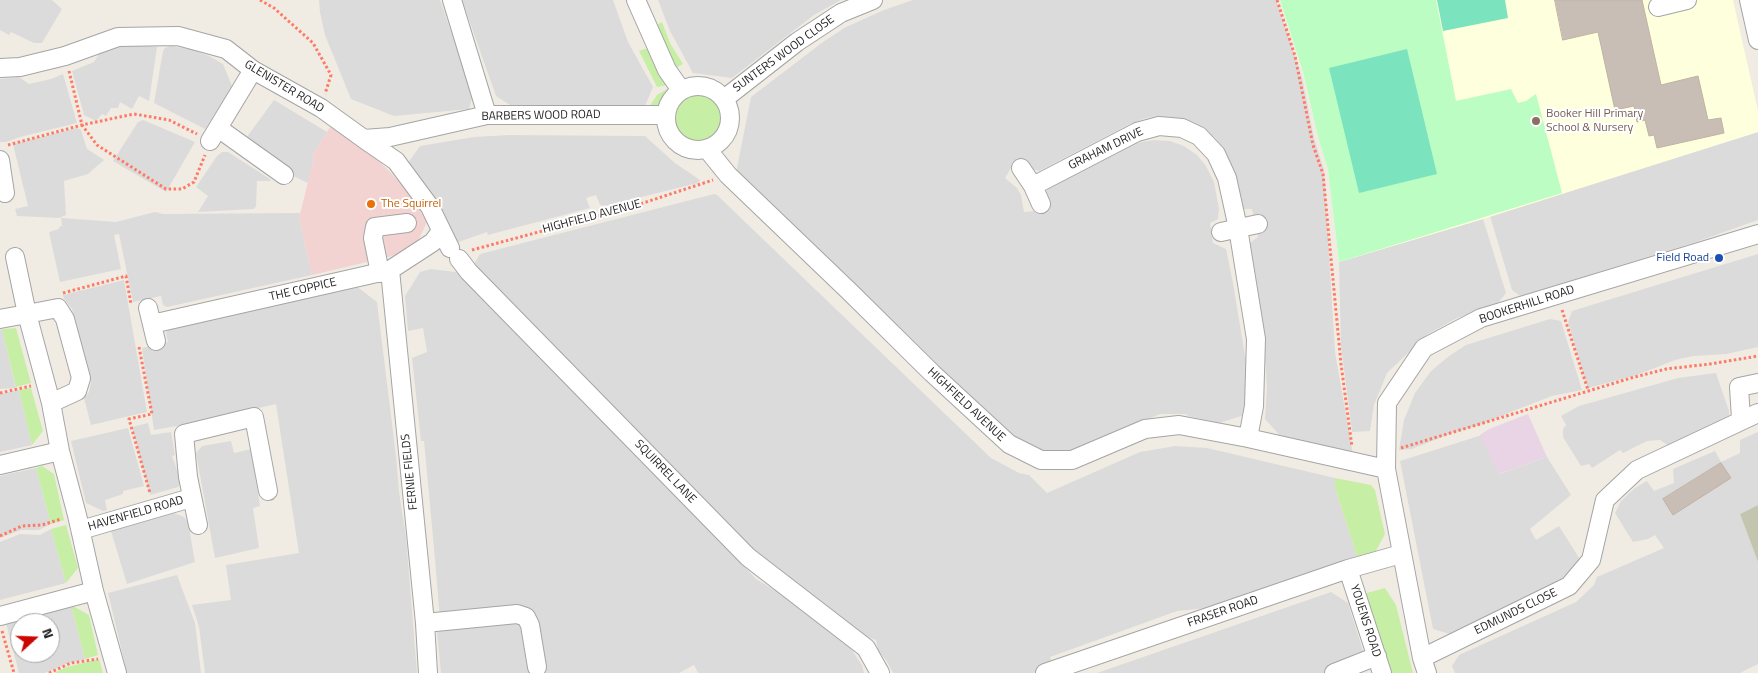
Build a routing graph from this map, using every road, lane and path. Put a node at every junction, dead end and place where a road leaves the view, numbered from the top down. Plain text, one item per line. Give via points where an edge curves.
1 (260, 0) edge
2 (452, 0) edge
3 (636, 0) edge
4 (873, 0) edge
5 (1278, 0) edge
6 (1687, 0) edge
7 (1749, 0) edge
8 (1658, 7) dead end
9 (1758, 40) edge
10 (65, 56) junction
11 (0, 68) edge
12 (253, 70) junction
13 (681, 90) junction
14 (724, 99) junction
15 (321, 108) junction
16 (487, 115) junction
17 (665, 115) junction
18 (82, 125) junction
19 (214, 134) junction
20 (364, 139) junction
21 (707, 149) junction
22 (0, 154) edge
23 (1021, 168) dead end
24 (284, 175) dead end
25 (728, 175) junction
26 (1033, 186) junction
27 (5, 193) dead end
28 (1041, 204) dead end
29 (407, 224) dead end
30 (1258, 224) dead end
31 (1238, 228) junction
32 (441, 231) junction
33 (1221, 232) dead end
34 (1758, 234) edge
35 (458, 253) junction
36 (15, 257) dead end
37 (385, 272) junction
38 (62, 293) dead end
39 (1557, 294) junction
40 (144, 313) junction
41 (27, 314) junction
42 (0, 320) edge
43 (148, 343) joint
44 (1758, 356) edge
45 (46, 382) junction
46 (1758, 383) edge
47 (1588, 390) junction
48 (0, 393) edge
49 (51, 403) junction
50 (1758, 413) edge
51 (1741, 419) junction
52 (1248, 438) junction
53 (60, 450) junction
54 (1386, 461) junction
55 (1355, 463) junction
56 (0, 465) edge
57 (268, 491) dead end
58 (192, 498) junction
59 (154, 508) junction
60 (79, 523) junction
61 (198, 525) dead end
62 (0, 536) edge
63 (1401, 554) junction
64 (1348, 569) junction
65 (94, 591) junction
66 (0, 616) edge
67 (425, 623) junction
68 (0, 624) edge
69 (1376, 656) junction
70 (115, 665) edge
71 (1424, 666) edge
72 (537, 667) dead end
73 (14, 673) edge
74 (49, 673) edge
75 (428, 673) edge
76 (880, 673) edge
77 (1045, 673) edge
78 (1334, 673) edge
79 (1382, 673) edge

1 - 15 path via 274,8 313,43 331,75
2 - 16 street
3 - 13 street via 667,70
4 - 14 street, SUNTERS WOOD CLOSE via 841,13 804,37
5 - 55 path via 1323,174 1341,364
6 - 8 street
7 - 9 street
10 - 11 street, GLENISTER ROAD via 20,67
10 - 12 street, GLENISTER ROAD via 118,37 178,36 226,50
10 - 18 path
12 - 15 street, GLENISTER ROAD
12 - 19 street
13 - 14 street via 704,86
13 - 17 street via 673,97
14 - 21 street via 730,122 726,134
15 - 20 street, GLENISTER ROAD
16 - 17 street, BARBERS WOOD ROAD
16 - 20 street, BARBERS WOOD ROAD via 390,137
17 - 21 street via 668,130 677,143 691,150
18 - 19 path via 134,114 169,120
18 - 19 path via 97,145 166,189 182,189 194,182
18 - 22 path
19 - 24 street
20 - 32 street, SQUIRREL LANE via 396,162 430,207
21 - 25 street, HIGHFIELD AVENUE
22 - 27 street
23 - 26 street
25 - 35 path, HIGHFIELD AVENUE via 631,207
25 - 52 street, HIGHFIELD AVENUE via 1008,444 1040,460 1072,460 1145,429 1179,425
26 - 28 street
26 - 31 street, GRAHAM DRIVE via 1137,132 1159,126 1182,128 1199,136 1216,154 1227,178
29 - 37 street, FERNIE FIELDS via 375,228 373,238
30 - 31 street
31 - 33 street
31 - 52 street, GRAHAM DRIVE via 1256,339 1254,406
32 - 35 street, SQUIRREL LANE
32 - 37 street, THE COPPICE via 433,242
34 - 39 street, BOOKERHILL ROAD
35 - 76 street, SQUIRREL LANE via 476,280 748,557 866,648
36 - 41 street, HAVENFIELD ROAD
37 - 40 street, THE COPPICE
37 - 67 street, FERNIE FIELDS
38 - 40 path via 126,276
39 - 47 path
39 - 54 street, BOOKERHILL ROAD via 1481,318 1424,348 1387,403
40 - 43 street
41 - 42 street
41 - 45 street, HAVENFIELD ROAD
41 - 49 street via 58,308 65,318 81,378 77,391
43 - 59 path via 152,414 129,419
44 - 47 path via 1666,369
45 - 48 path
45 - 49 street, HAVENFIELD ROAD
46 - 51 street via 1739,387
47 - 54 path
49 - 53 street, HAVENFIELD ROAD
50 - 51 street, EDMUNDS CLOSE
51 - 71 street, EDMUNDS CLOSE via 1637,470 1605,500 1591,560 1569,586
52 - 55 street, HIGHFIELD AVENUE
53 - 56 street
53 - 60 street, HAVENFIELD ROAD
54 - 55 street, HIGHFIELD AVENUE
54 - 63 street, BOOKERHILL ROAD
57 - 58 street via 254,417 184,434
58 - 59 street, HAVENFIELD ROAD
58 - 61 street
59 - 60 street, HAVENFIELD ROAD
60 - 62 path via 56,520 22,526
60 - 65 street, HAVENFIELD ROAD
63 - 64 street, FRASER ROAD
63 - 71 street, BOOKERHILL ROAD
64 - 69 street, YOUENS ROAD
64 - 77 street, FRASER ROAD
65 - 66 street
65 - 70 street, HAVENFIELD ROAD
67 - 72 street via 517,614 526,617
67 - 75 street, FERNIE FIELDS
68 - 73 path
69 - 78 street
69 - 79 street, YOUENS ROAD
70 - 74 path via 71,663

